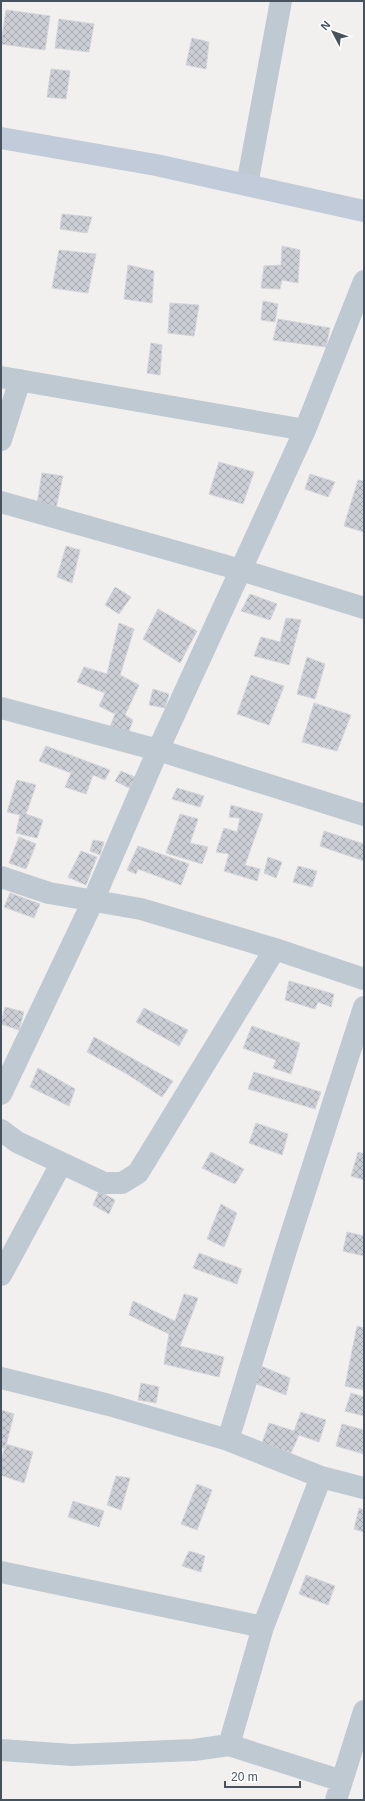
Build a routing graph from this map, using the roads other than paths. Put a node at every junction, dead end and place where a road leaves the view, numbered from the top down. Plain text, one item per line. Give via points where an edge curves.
1 (281, 1) edge
2 (1, 138) edge
3 (247, 185) junction
4 (364, 211) edge
5 (364, 281) edge
6 (11, 378) edge
7 (305, 430) junction
8 (1, 440) edge
9 (1, 502) edge
10 (241, 570) junction
11 (364, 608) edge
12 (1, 708) edge
13 (158, 750) junction
14 (364, 815) edge
15 (1, 877) edge
16 (94, 901) junction
17 (275, 949) junction
18 (364, 979) edge
19 (364, 1007) edge
20 (7, 1063) edge
21 (1, 1094) edge
22 (1, 1130) edge
23 (60, 1164) junction
24 (1, 1275) edge
25 (1, 1378) edge
26 (228, 1440) junction
27 (321, 1477) junction
28 (364, 1488) edge
29 (1, 1572) edge
30 (263, 1627) junction
31 (364, 1711) edge
32 (229, 1745) junction
33 (1, 1750) edge
34 (339, 1791) edge

1 - 3 street
2 - 3 street via 156,165
3 - 4 street
5 - 7 street
6 - 7 street
6 - 8 street
7 - 10 street
9 - 10 street
10 - 11 street
10 - 13 street
12 - 13 street
13 - 14 street
13 - 16 street
15 - 16 street via 49,893
16 - 17 street via 141,909
16 - 20 street
17 - 18 street
17 - 23 street via 138,1173 122,1183 104,1183
19 - 26 street
20 - 21 street
22 - 23 street via 17,1142
23 - 24 street
25 - 26 street via 109,1404
26 - 27 street
27 - 28 street
27 - 30 street
29 - 30 street
30 - 32 street
31 - 34 street
32 - 33 street via 194,1750 72,1755
32 - 34 street

